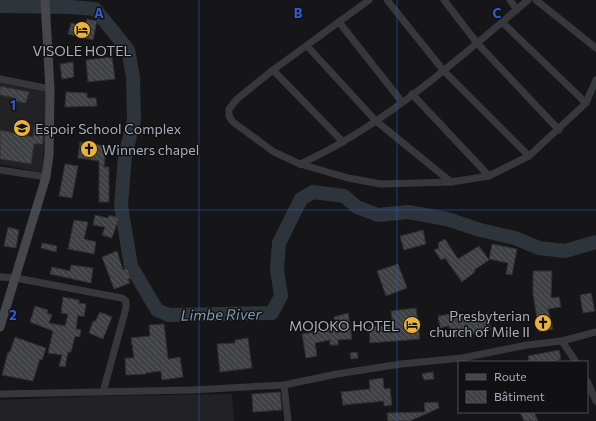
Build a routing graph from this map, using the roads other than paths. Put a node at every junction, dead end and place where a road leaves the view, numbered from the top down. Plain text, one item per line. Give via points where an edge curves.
1 (370, 0) edge
2 (387, 0) edge
3 (444, 0) edge
4 (510, 0) edge
5 (528, 0) edge
6 (536, 0) edge
7 (45, 1) edge
8 (516, 10) junction
9 (339, 22) junction
10 (503, 23) junction
11 (476, 43) junction
12 (307, 46) junction
13 (596, 48) edge
14 (272, 70) junction
15 (443, 70) junction
16 (0, 79) edge
17 (596, 80) edge
18 (50, 89) junction
19 (412, 94) junction
20 (402, 102) junction
21 (586, 103) junction
22 (376, 121) junction
23 (559, 130) junction
24 (343, 142) junction
25 (529, 156) junction
26 (300, 164) junction
27 (0, 170) edge
28 (489, 176) junction
29 (46, 177) junction
30 (451, 182) junction
31 (0, 277) edge
32 (16, 278) junction
33 (0, 327) edge
34 (596, 332) edge
35 (562, 341) junction
36 (575, 361) edge
37 (588, 383) edge
38 (284, 385) junction
39 (103, 392) junction
40 (0, 394) edge
41 (596, 401) edge
42 (288, 421) edge

1 - 9 street
2 - 15 street
3 - 11 street
4 - 8 street
5 - 8 street
6 - 13 street
7 - 18 street
8 - 10 street
9 - 12 street
9 - 20 street
10 - 11 street
10 - 21 street
11 - 15 street
11 - 23 street
12 - 14 street
12 - 22 street
14 - 24 street
14 - 26 street via 231,105 229,116 249,135 274,152
15 - 19 street
15 - 25 street
16 - 18 street
17 - 21 street
18 - 29 street
19 - 20 street
19 - 28 street
20 - 22 street
21 - 23 street
22 - 24 street
22 - 30 street
23 - 25 street
24 - 26 street
25 - 28 street
26 - 30 street via 348,178 381,184
27 - 29 street
28 - 30 street
29 - 32 street
31 - 32 street
32 - 33 street
32 - 39 street via 122,298 126,301
34 - 35 street
35 - 36 street
35 - 38 street via 462,358 337,374
37 - 41 street
38 - 39 street
38 - 42 street
39 - 40 street via 50,391

